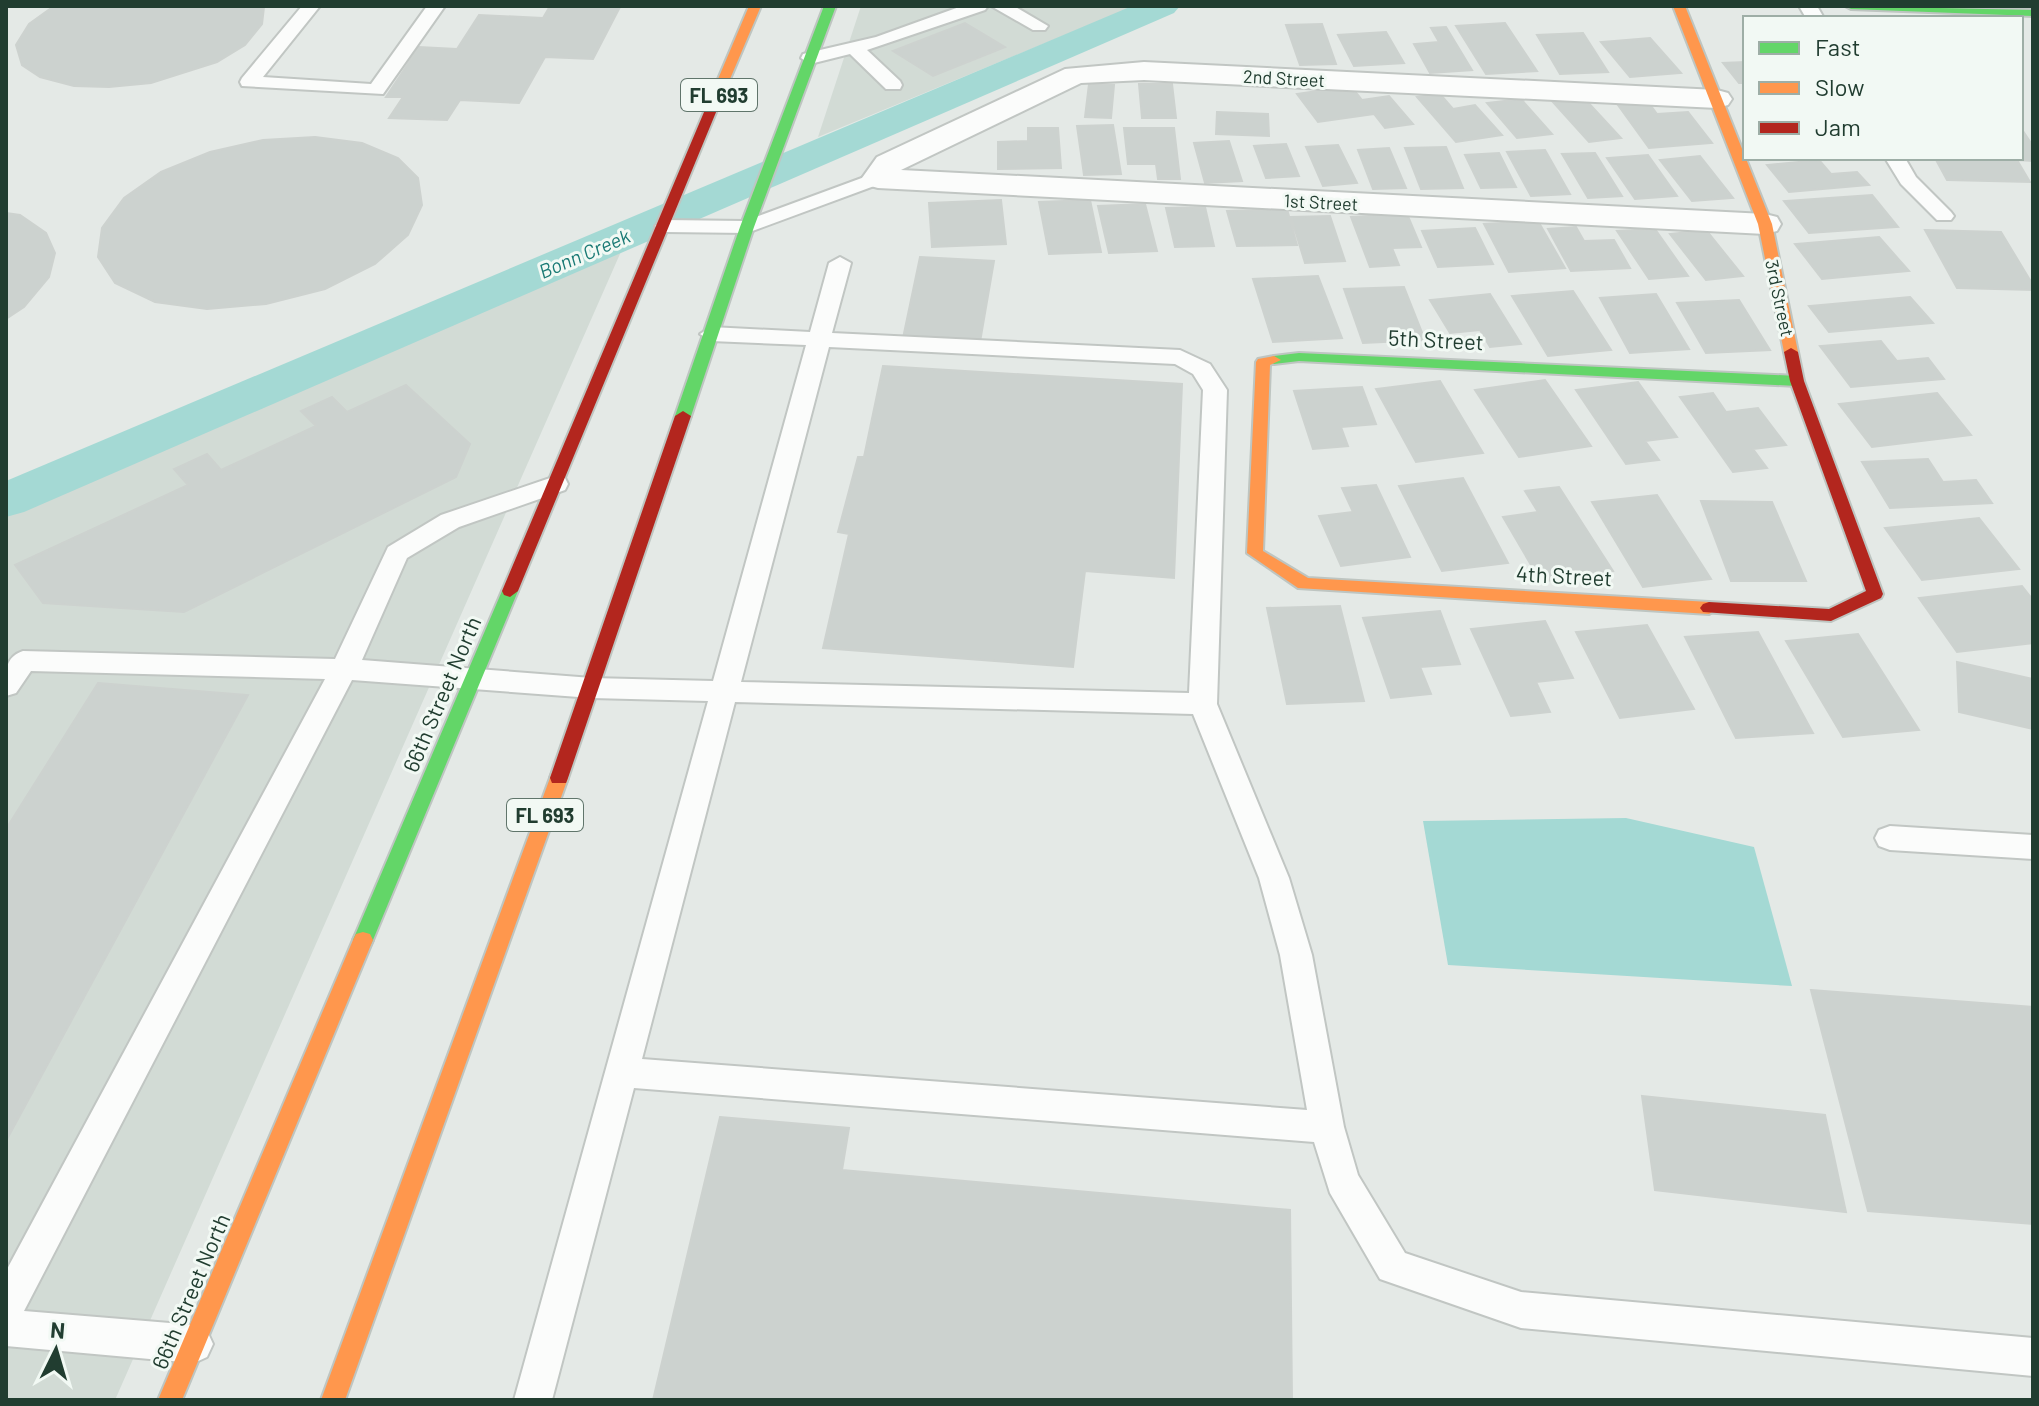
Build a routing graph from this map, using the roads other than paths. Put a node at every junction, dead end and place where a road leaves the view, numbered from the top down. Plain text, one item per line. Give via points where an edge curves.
1 (311, 6) edge
2 (436, 6) edge
3 (755, 6) edge
4 (830, 6) edge
5 (979, 6) edge
6 (1000, 6) edge
7 (1679, 6) edge
8 (1851, 6) edge
9 (2033, 13) edge
10 (1039, 26) dead end
11 (854, 48) junction
12 (810, 58) junction
13 (893, 85) dead end
14 (1717, 99) junction
15 (1896, 160) edge
16 (878, 178) junction
17 (1944, 216) dead end
18 (1765, 224) junction
19 (665, 226) junction
20 (747, 227) junction
21 (840, 263) dead end
22 (711, 334) junction
23 (819, 339) junction
24 (1797, 381) junction
25 (556, 484) junction
26 (1255, 553) joint
27 (1875, 594) joint
28 (344, 669) junction
29 (473, 678) junction
30 (6, 686) edge
31 (592, 688) junction
32 (724, 692) junction
33 (1203, 704) junction
34 (1890, 838) dead end
35 (2033, 847) edge
36 (621, 1072) junction
37 (1327, 1127) junction
38 (6, 1308) edge
39 (6, 1328) edge
40 (194, 1344) junction
41 (2033, 1357) edge
42 (170, 1400) edge
43 (333, 1400) edge
44 (533, 1400) edge

1 - 2 lane via 249,82 376,90
3 - 19 main road, 66th Street North / FL 693
4 - 12 main road, FL 693
5 - 11 lane
6 - 10 lane
7 - 14 main road, 3rd Street
8 - 9 main road
11 - 12 lane
11 - 13 lane
12 - 20 main road, FL 693
14 - 16 street, 2nd Street via 1144,71 1075,75 888,164
14 - 18 main road, 3rd Street
15 - 17 lane
16 - 18 street, 1st Street
16 - 20 lane
18 - 24 main road, 3rd Street
19 - 20 lane
19 - 25 main road, 66th Street North / FL 693
20 - 22 main road, FL 693
21 - 23 lane
22 - 23 lane
22 - 31 main road, FL 693
23 - 32 lane
23 - 33 lane via 1180,357 1202,369 1215,390
24 - 26 main road, 5th Street via 1299,357 1263,362
24 - 27 main road, 3rd Street
25 - 28 lane via 450,521 397,553
25 - 29 main road, 66th Street North / FL 693
26 - 27 main road, 4th Street via 1304,584 1831,615
28 - 29 lane
28 - 30 lane via 23,661
28 - 38 lane
29 - 31 lane
29 - 40 main road, 66th Street North / FL 693
31 - 32 lane
31 - 43 main road, FL 693
32 - 33 lane
32 - 36 lane
33 - 37 lane via 1274,878 1296,955
34 - 35 lane
36 - 37 lane
36 - 44 lane
37 - 41 lane via 1342,1181 1393,1267 1521,1310
39 - 40 lane
40 - 42 main road, 66th Street North / FL 693

